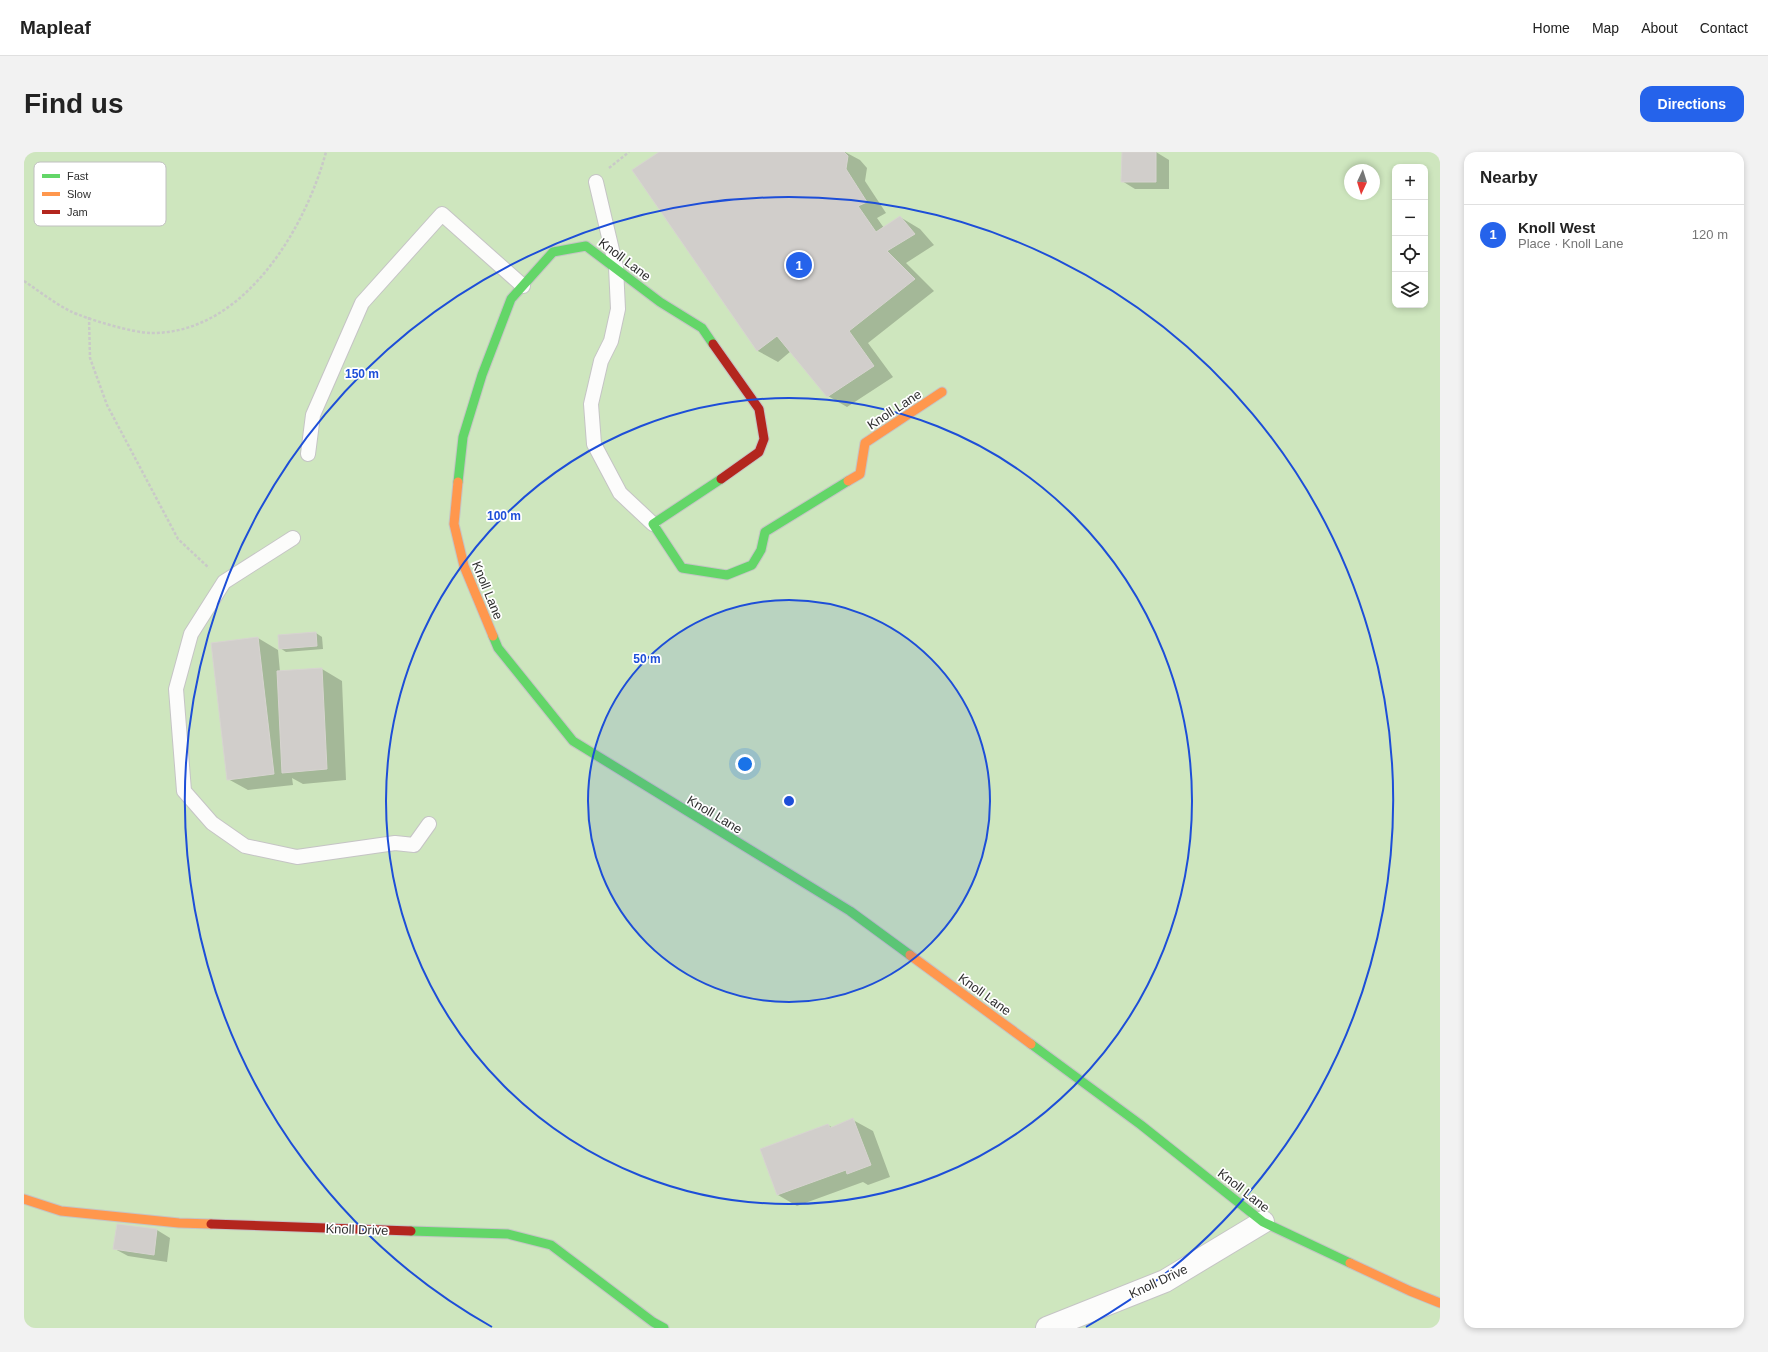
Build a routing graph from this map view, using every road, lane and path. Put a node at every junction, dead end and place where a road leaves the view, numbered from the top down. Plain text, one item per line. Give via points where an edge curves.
1 (326, 152) edge
2 (629, 152) edge
3 (596, 182) joint
4 (616, 267) junction
5 (24, 281) edge
6 (523, 286) junction
7 (90, 317) junction
8 (942, 392) dead end
9 (308, 454) dead end
10 (653, 524) junction
11 (293, 538) dead end
12 (224, 582) junction
13 (429, 824) dead end
14 (24, 1199) edge
15 (1263, 1222) junction
16 (1440, 1303) edge
17 (664, 1328) edge
18 (1047, 1328) edge

1 - 7 path via 303,214 278,258 237,301 210,320 183,330 151,333 114,326
2 - 3 path
3 - 4 lane
4 - 6 street, Knoll Lane via 586,246 553,252
4 - 10 lane via 618,308 611,341 601,361 591,404 594,444 620,493
4 - 10 street, Knoll Lane via 660,302 702,328 759,409 764,439 759,452 747,462
5 - 7 path via 70,311
6 - 9 lane via 442,214 362,303 313,416
6 - 15 street, Knoll Lane via 511,299 482,375 463,437 454,524 464,566 498,648 573,741 850,911 1141,1125
7 - 12 path via 90,358 107,405 178,539
8 - 10 street, Knoll Lane via 864,443 860,474 765,532 761,550 752,565 727,574 682,568
11 - 12 lane
12 - 13 lane via 191,634 176,689 184,791 212,823 245,846 297,857 395,843 414,845
14 - 17 street, Knoll Drive via 61,1211 179,1223 508,1234 551,1245
15 - 16 street, Knoll Lane
15 - 18 street, Knoll Drive via 1165,1281

